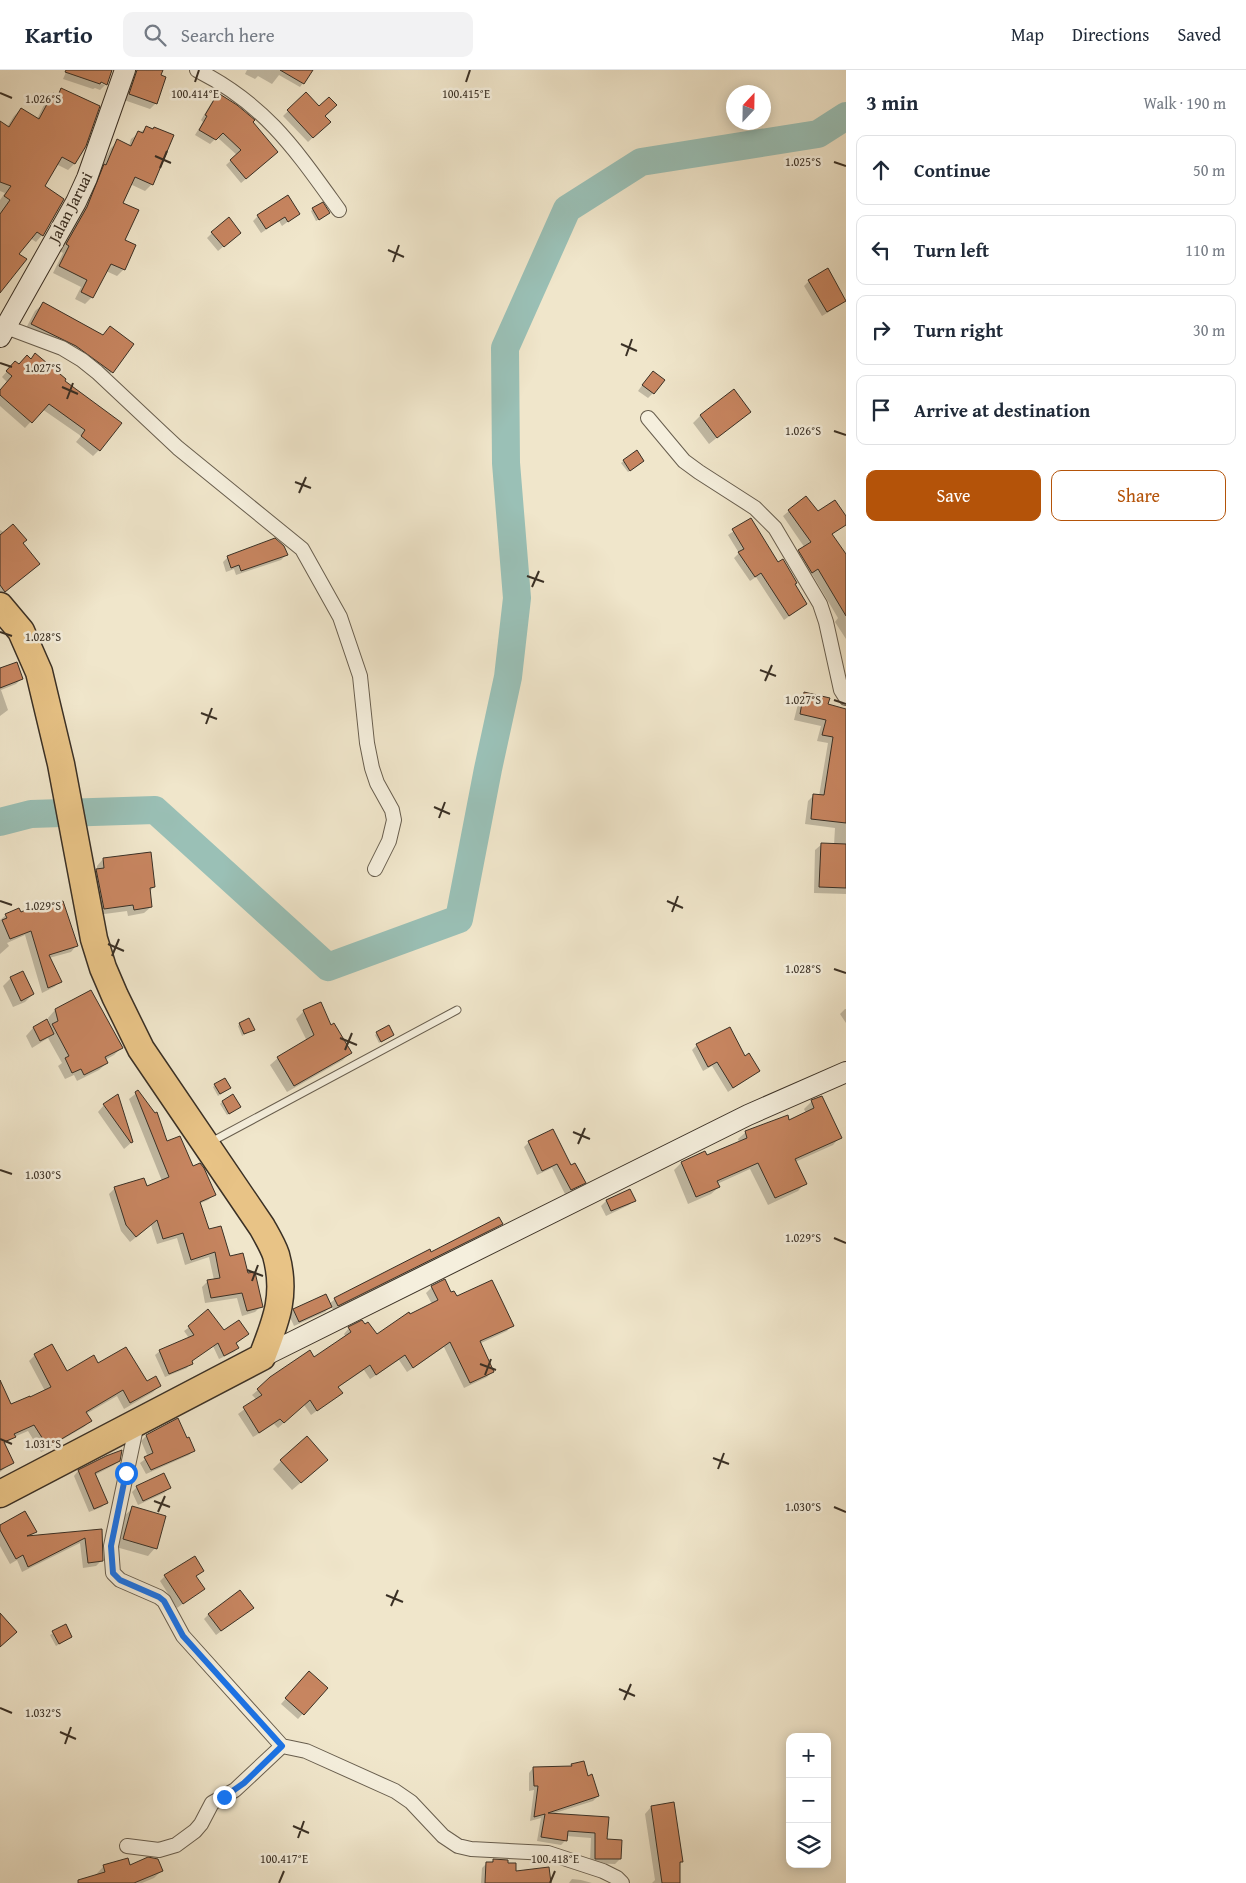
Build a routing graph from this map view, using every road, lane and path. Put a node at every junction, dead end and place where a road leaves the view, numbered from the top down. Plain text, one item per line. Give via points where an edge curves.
1 (125, 70) edge
2 (196, 70) edge
3 (339, 210) dead end
4 (3, 332) edge
5 (648, 418) dead end
6 (0, 606) edge
7 (846, 698) edge
8 (375, 868) dead end
9 (457, 1010) dead end
10 (846, 1072) edge
11 (207, 1144) junction
12 (262, 1357) junction
13 (137, 1423) junction
14 (0, 1494) edge
15 (282, 1746) junction
16 (127, 1846) dead end
17 (622, 1883) edge

1 - 4 street, Jalan Jaruai via 76,202
2 - 3 street via 237,93 266,117 292,145
4 - 8 street via 62,348 82,360 178,448 302,549 340,617 360,676 372,768 392,810 394,820 389,841
5 - 7 street via 684,461 755,508 775,528 820,604 841,690
6 - 11 highway via 21,631 40,672 94,939 103,968 141,1049
9 - 11 lane
10 - 12 street via 748,1115
11 - 12 highway via 262,1227 275,1254 281,1301
12 - 13 highway
13 - 14 highway
13 - 15 street via 111,1546 113,1573 120,1580 164,1601 183,1636
15 - 16 street via 240,1786 212,1803 201,1824 176,1845 159,1850
15 - 17 street via 306,1751 395,1790 458,1846 548,1853 602,1871

